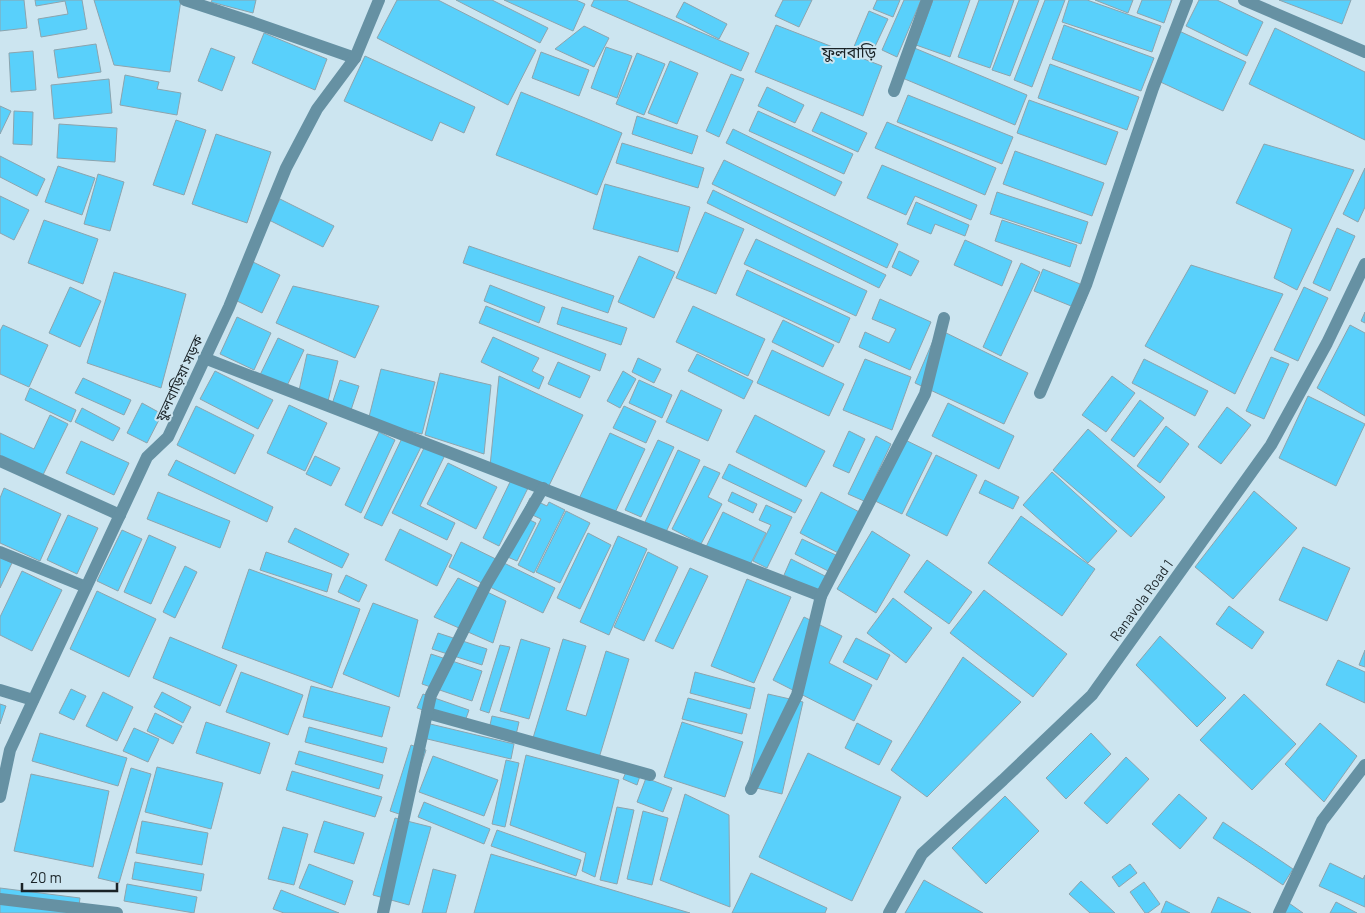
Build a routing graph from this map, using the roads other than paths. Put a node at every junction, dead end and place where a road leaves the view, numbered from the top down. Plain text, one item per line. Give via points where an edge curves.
1 (185, 0) edge
2 (379, 0) edge
3 (927, 0) edge
4 (1187, 0) edge
5 (1244, 0) edge
6 (1365, 52) edge
7 (355, 58) junction
8 (894, 91) dead end
9 (1365, 264) edge
10 (944, 318) dead end
11 (204, 358) junction
12 (1040, 393) dead end
13 (0, 461) edge
14 (543, 488) junction
15 (120, 514) junction
16 (0, 552) edge
17 (86, 587) junction
18 (820, 596) junction
19 (0, 690) edge
20 (34, 700) junction
21 (427, 713) junction
22 (1365, 765) edge
23 (650, 776) dead end
24 (751, 789) dead end
25 (0, 797) edge
26 (0, 899) edge
27 (117, 913) edge
28 (383, 913) edge
29 (889, 913) edge
30 (1279, 913) edge

1 - 7 street
2 - 7 street, ফুলবাড়িয়া সড়ক
3 - 8 street
4 - 12 street via 1153,88 1086,285
5 - 6 street
7 - 11 street, ফুলবাড়িয়া সড়ক via 317,109 286,168 229,307
9 - 29 street, Ranavola Road 1 via 1272,445 1092,695 922,854
10 - 18 street via 925,394
11 - 14 street
11 - 15 street, ফুলবাড়িয়া সড়ক via 168,437 147,457
13 - 15 street
14 - 18 street
14 - 21 street via 486,585 431,695
15 - 17 street, ফুলবাড়িয়া সড়ক
16 - 17 street
17 - 20 street, ফুলবাড়িয়া সড়ক
18 - 24 street via 797,695
19 - 20 street
20 - 25 street, ফুলবাড়িয়া সড়ক via 10,750
21 - 23 street
21 - 28 street
22 - 30 street via 1322,821
26 - 27 street

